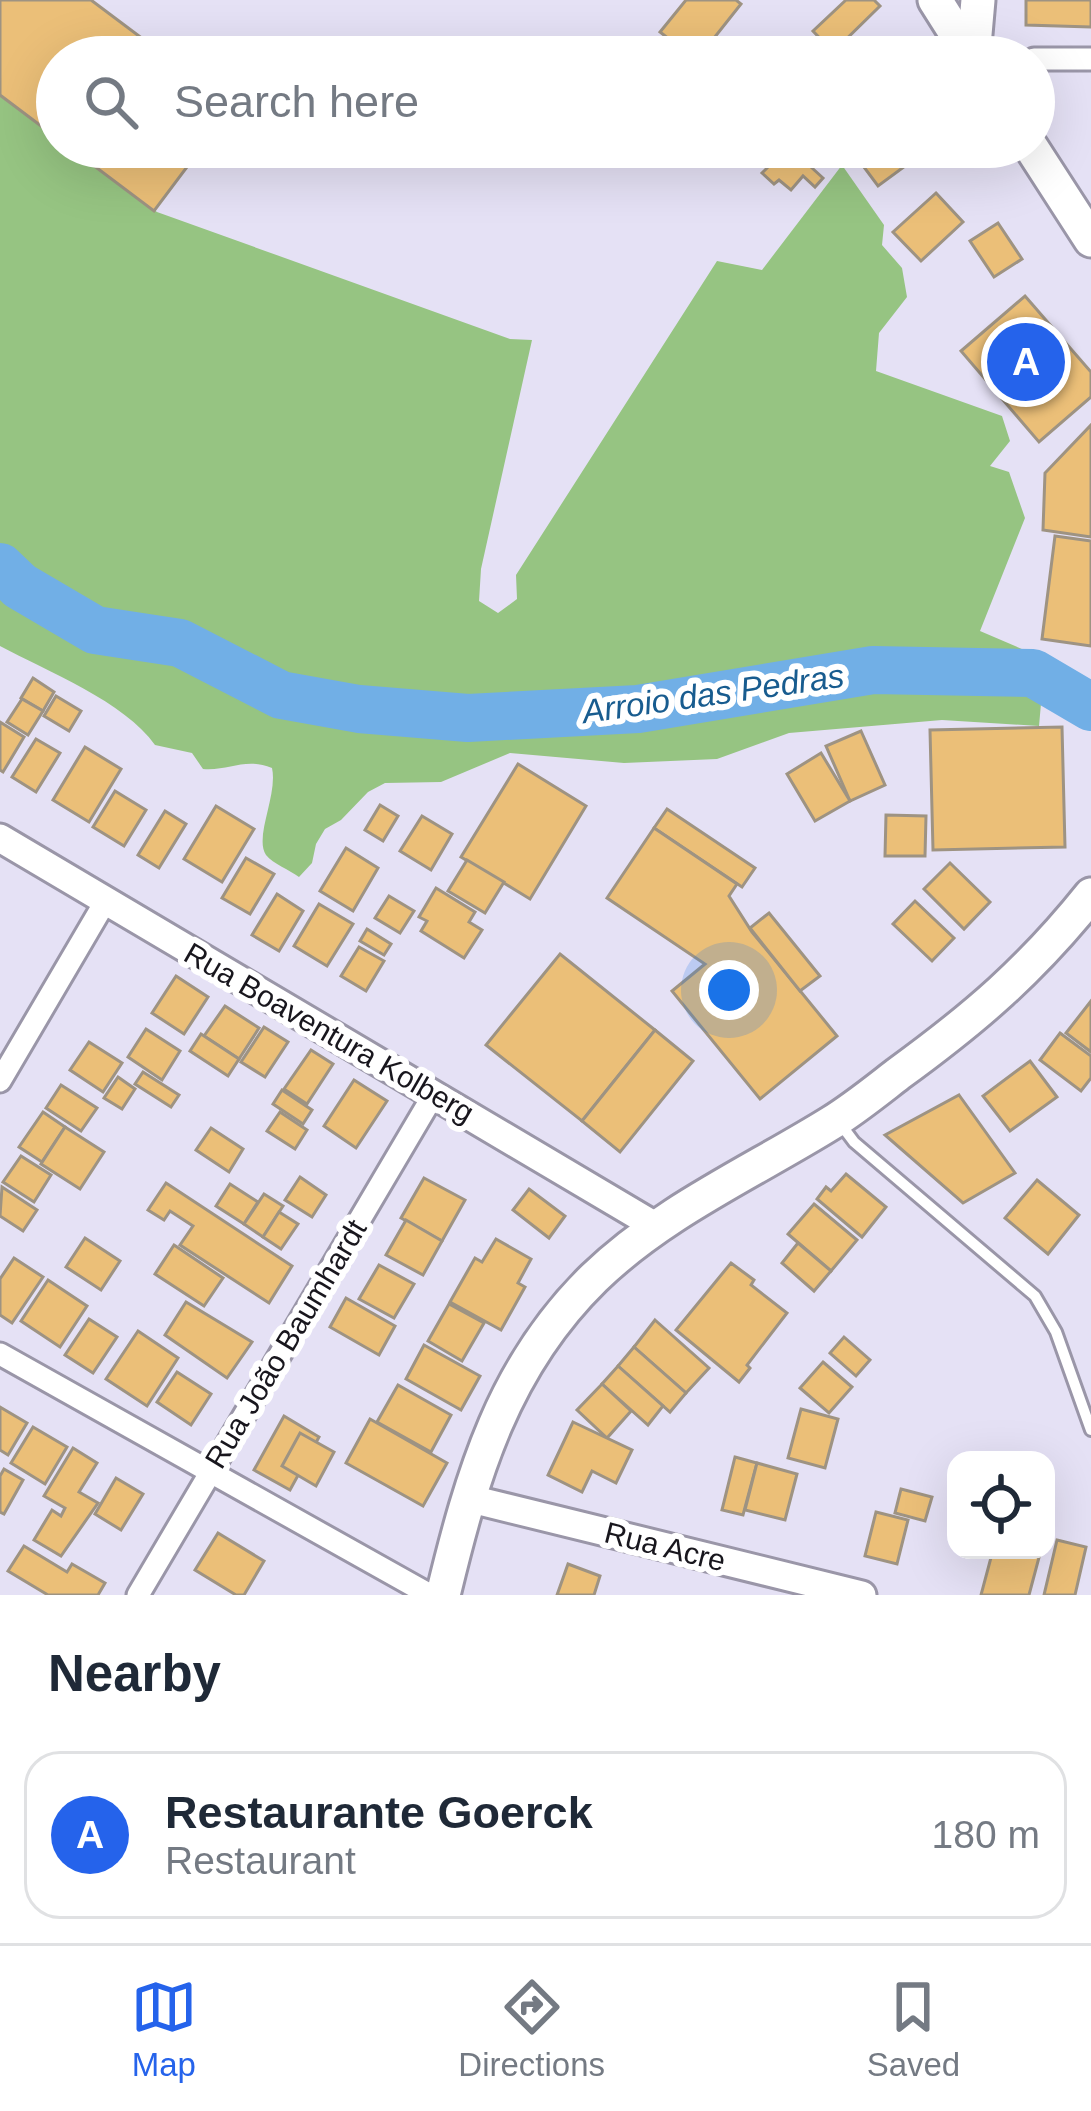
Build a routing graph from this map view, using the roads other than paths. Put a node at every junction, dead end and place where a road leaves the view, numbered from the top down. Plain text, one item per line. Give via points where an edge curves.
1 (978, 0) edge
2 (947, 8) edge
3 (961, 36) edge
4 (974, 36) edge
5 (1055, 59) edge
6 (1091, 59) edge
7 (1045, 168) edge
8 (1091, 240) edge
9 (0, 838) edge
10 (1091, 895) edge
11 (105, 902) junction
12 (0, 1081) edge
13 (434, 1094) junction
14 (836, 1120) junction
15 (657, 1227) junction
16 (0, 1354) edge
17 (1091, 1430) edge
18 (209, 1474) junction
19 (467, 1498) junction
20 (139, 1595) edge
21 (430, 1595) edge
22 (443, 1595) edge
23 (862, 1595) edge

1 - 4 main road
2 - 3 main road
5 - 6 street
7 - 8 main road
9 - 11 street, Rua Boaventura Kolberg
10 - 14 main road via 1036,962
11 - 12 street
11 - 13 street, Rua Boaventura Kolberg
13 - 15 street, Rua Boaventura Kolberg
13 - 18 street, Rua João Baumhardt
14 - 15 main road
14 - 17 lane via 1035,1296
15 - 19 main road via 592,1280 541,1342 493,1426
16 - 18 street
18 - 20 street, Rua João Baumhardt
18 - 21 street
19 - 22 main road
19 - 23 street, Rua Acre

